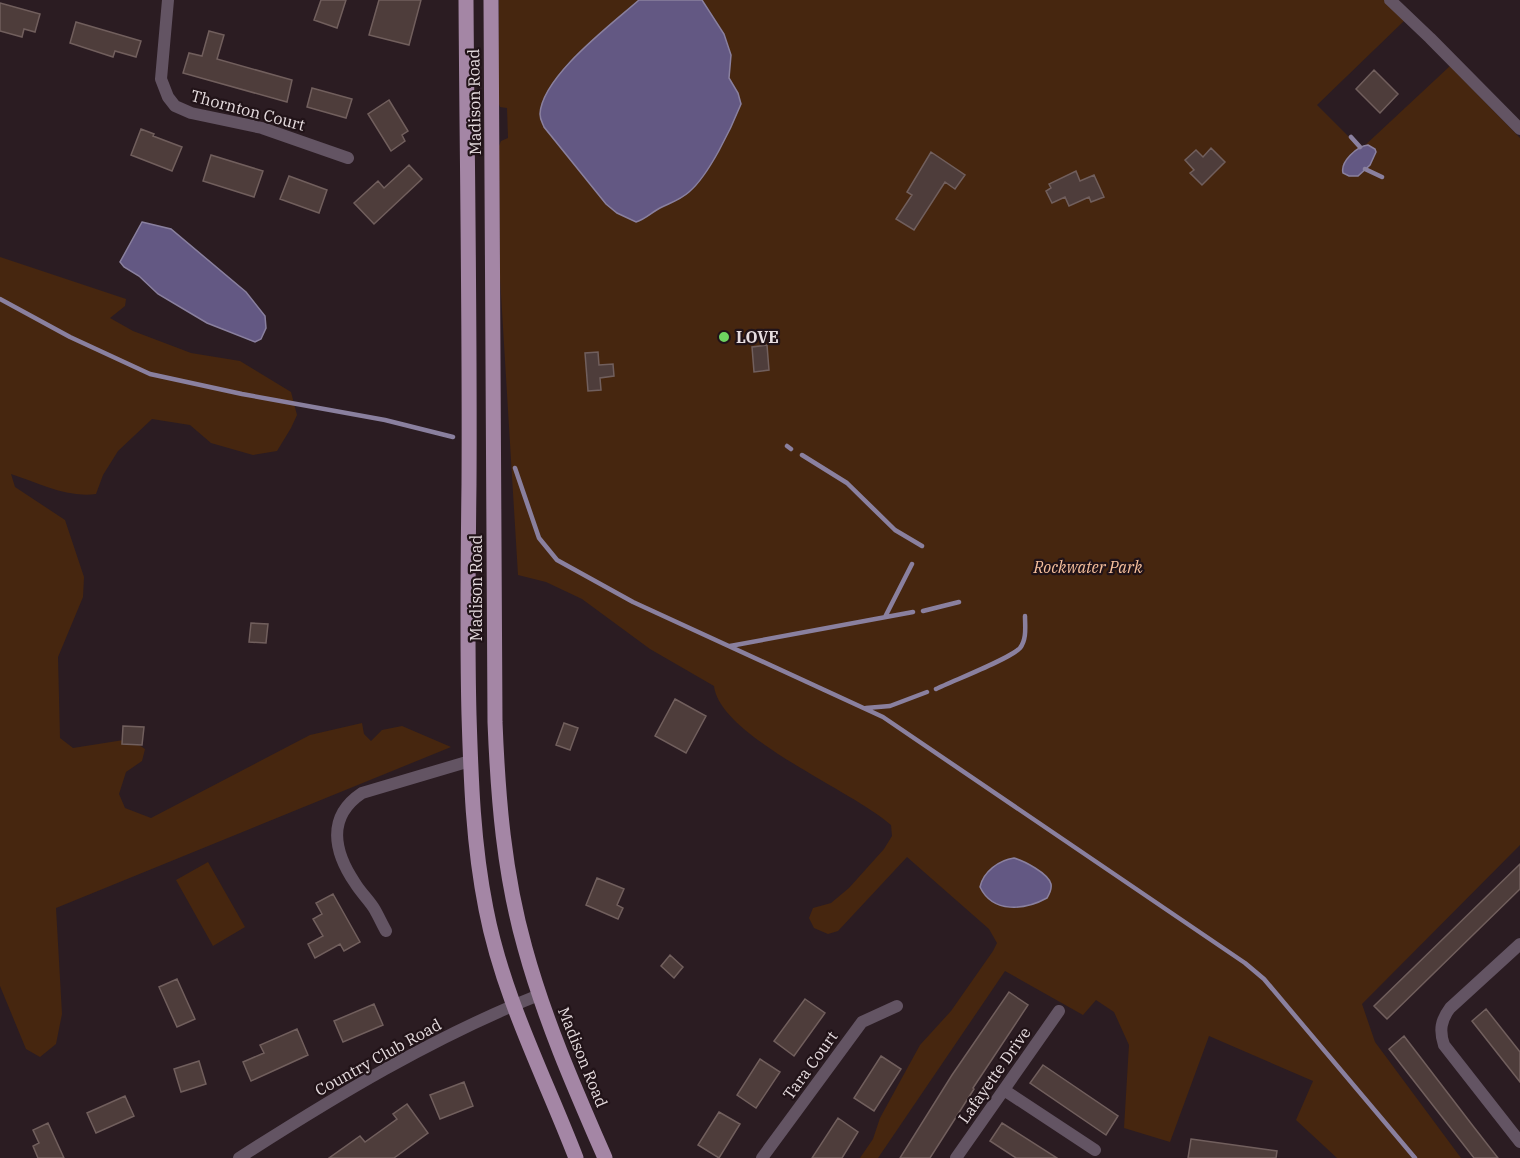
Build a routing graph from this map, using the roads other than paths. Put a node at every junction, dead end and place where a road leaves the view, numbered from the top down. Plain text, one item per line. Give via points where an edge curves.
1 (168, 0) edge
2 (466, 0) edge
3 (491, 0) edge
4 (1390, 0) edge
5 (1520, 129) edge
6 (348, 158) dead end
7 (470, 761) junction
8 (386, 931) dead end
9 (1520, 944) edge
10 (539, 995) junction
11 (513, 1005) junction
12 (897, 1006) dead end
13 (1059, 1011) dead end
14 (1004, 1090) junction
15 (1520, 1142) edge
16 (1095, 1150) dead end
17 (239, 1158) edge
18 (576, 1158) edge
19 (605, 1158) edge
20 (762, 1158) edge
21 (956, 1158) edge

1 - 6 street, Thornton Court via 162,79 175,106 262,128
2 - 7 main road, Madison Road
3 - 10 main road, Madison Road via 496,762 512,897
4 - 5 street
7 - 8 street via 362,793 344,809 336,835 338,847 345,866
7 - 11 main road, Madison Road via 475,841 486,910
9 - 15 street via 1450,1008 1441,1025 1444,1045
10 - 11 street, Country Club Road
10 - 19 main road, Madison Road
11 - 17 street, Country Club Road via 395,1065
11 - 18 main road, Madison Road
12 - 20 street, Tara Court via 862,1022
13 - 14 street, Lafayette Drive
14 - 16 street
14 - 21 street, Lafayette Drive

